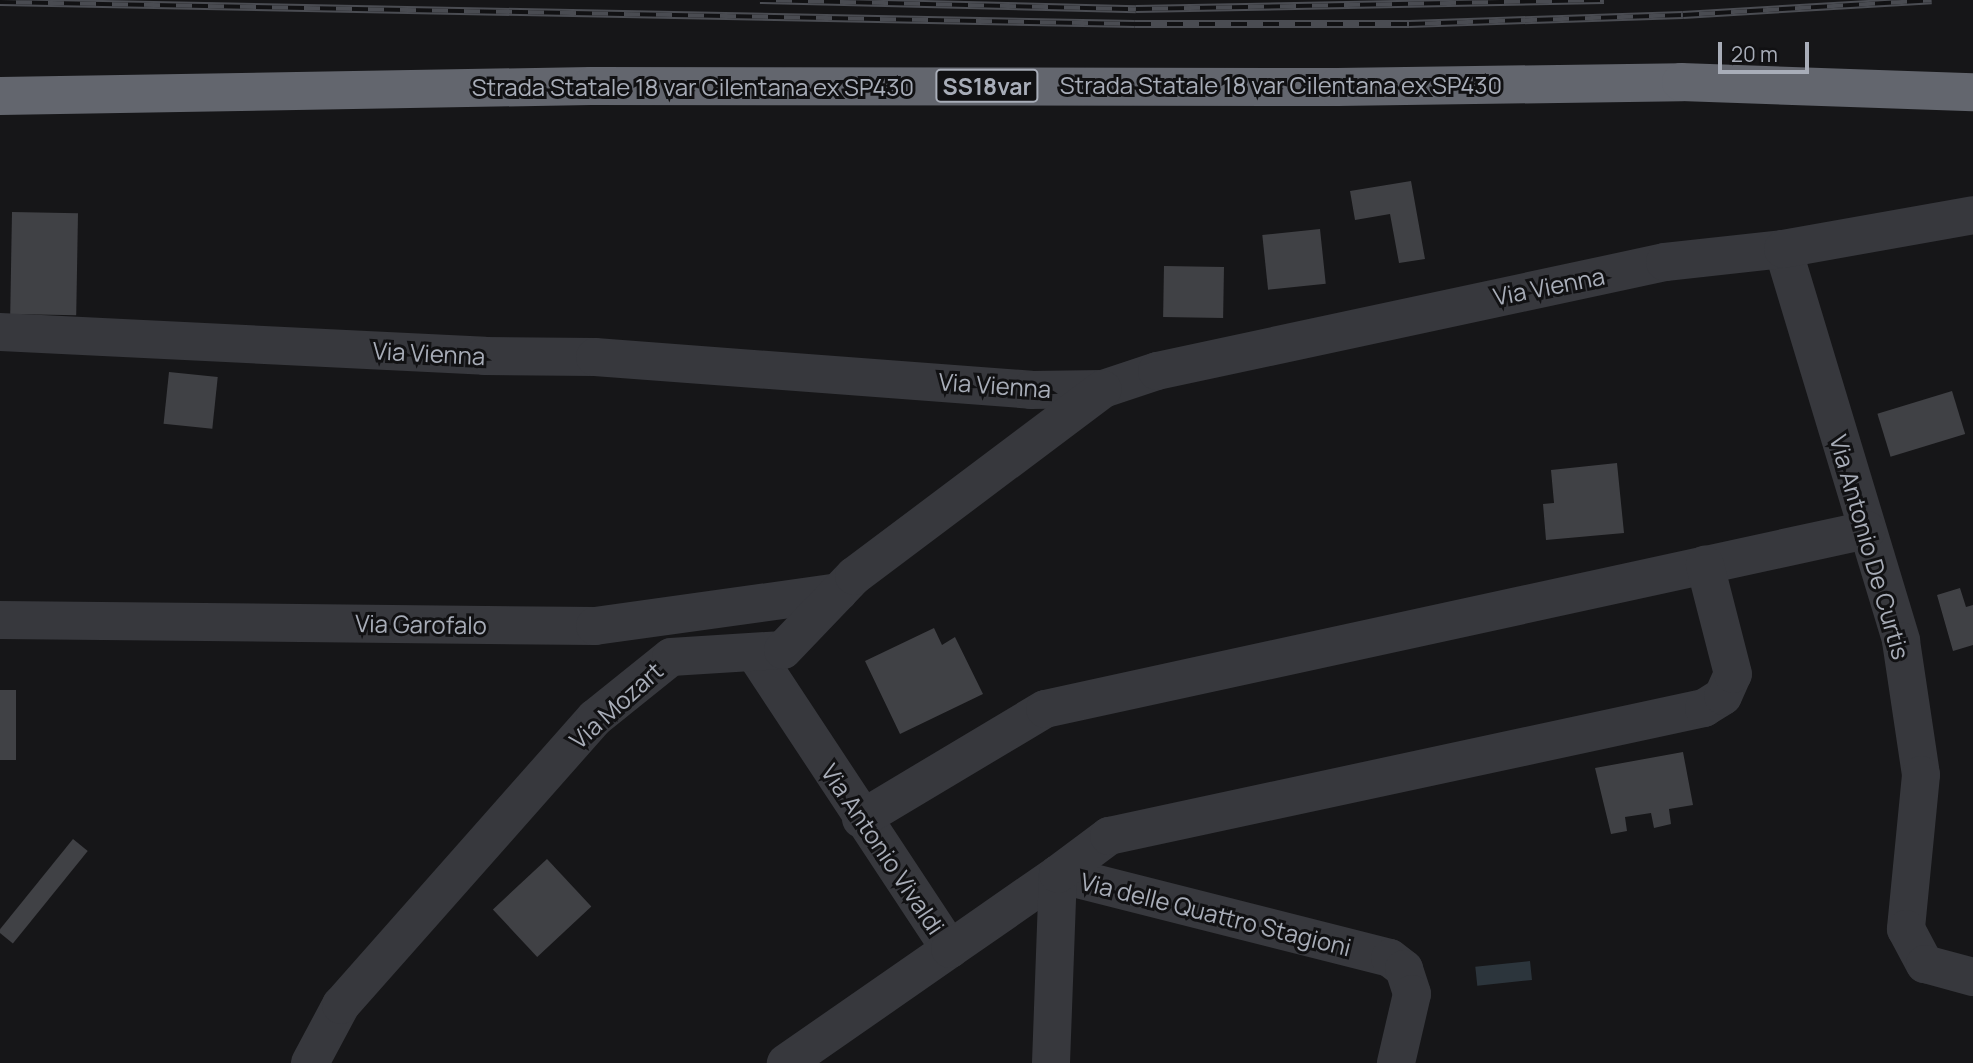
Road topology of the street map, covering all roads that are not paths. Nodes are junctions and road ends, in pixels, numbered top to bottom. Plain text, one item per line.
1 (1973, 92) edge
2 (0, 96) edge
3 (1973, 215) edge
4 (1783, 249) junction
5 (0, 332) edge
6 (1103, 389) junction
7 (1867, 530) junction
8 (1705, 565) junction
9 (839, 592) junction
10 (0, 620) edge
11 (754, 652) junction
12 (861, 819) junction
13 (1058, 874) junction
14 (950, 949) junction
15 (1973, 977) edge
16 (310, 1063) edge
17 (786, 1063) edge
18 (1051, 1063) edge
19 (1396, 1063) edge

1 - 2 highway, Strada Statale 18 var Cilentana ex SP430 / SS18var
3 - 4 street, Via Vienna
4 - 6 street, Via Vienna
4 - 7 street, Via Antonio De Curtis
5 - 6 street, Via Vienna
6 - 9 street, Via Mozart
7 - 8 street
7 - 15 street, Via Antonio De Curtis
8 - 12 street
8 - 13 street
9 - 10 street, Via Garofalo
9 - 11 street, Via Mozart
11 - 12 street, Via Antonio Vivaldi
11 - 16 street, Via Mozart
12 - 14 street, Via Antonio Vivaldi
13 - 14 street, Via delle Quattro Stagioni
13 - 18 street
13 - 19 street, Via delle Quattro Stagioni
14 - 17 street, Via Antonio Vivaldi

